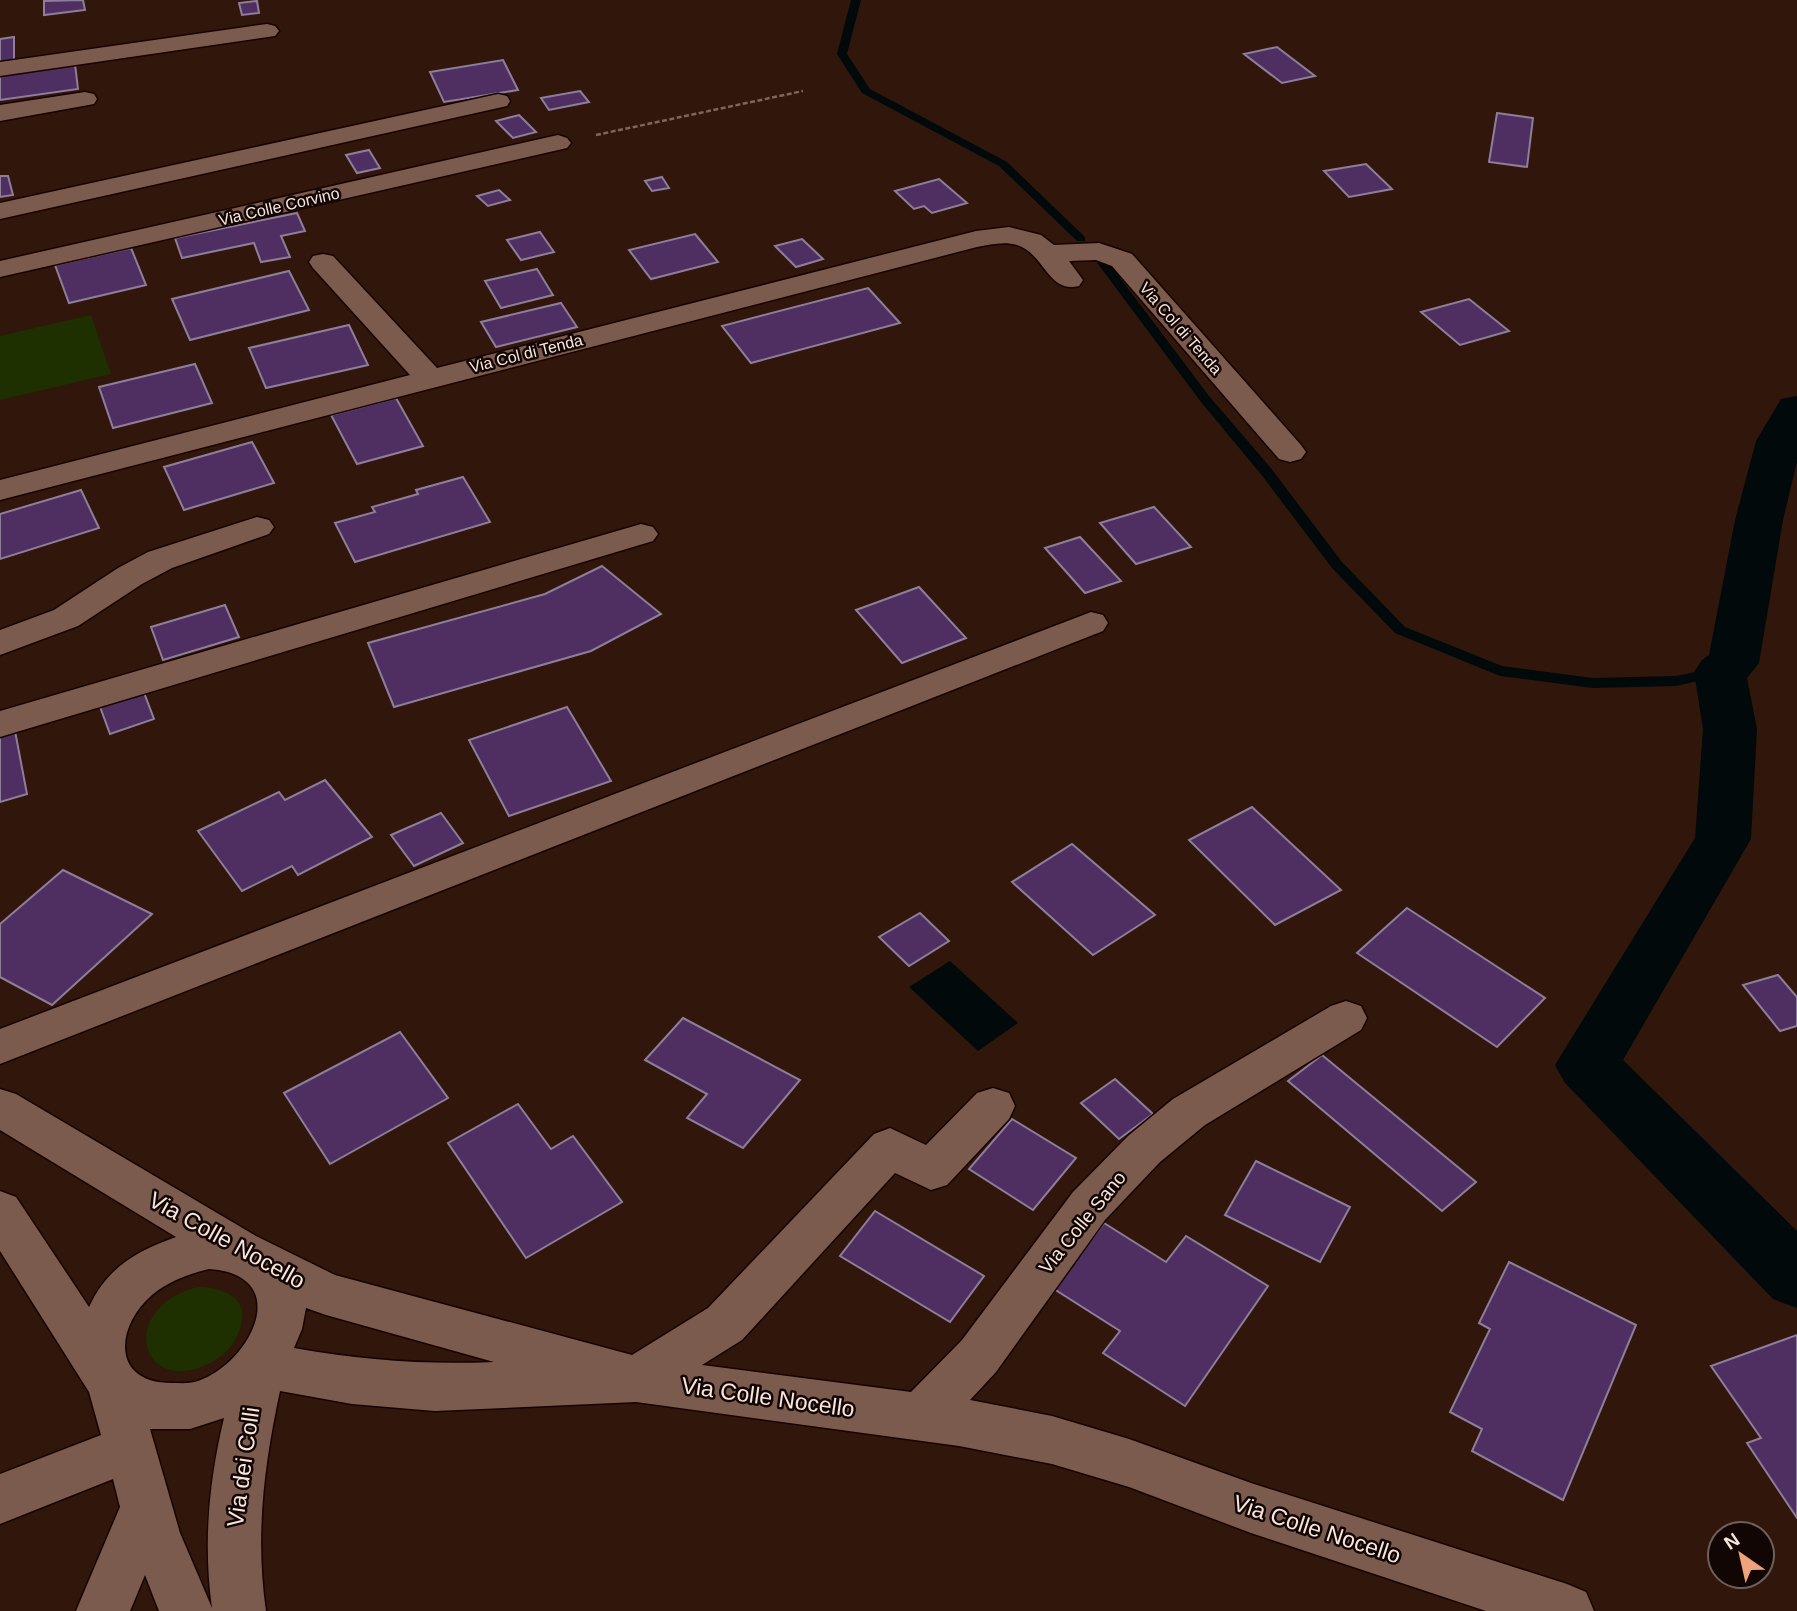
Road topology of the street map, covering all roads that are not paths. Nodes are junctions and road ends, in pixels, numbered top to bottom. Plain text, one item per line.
1 (267, 31) dead end
2 (0, 69) edge
3 (85, 99) dead end
4 (498, 101) dead end
5 (0, 113) edge
6 (558, 143) road end
7 (0, 211) edge
8 (1049, 254) junction
9 (323, 262) dead end
10 (0, 269) edge
11 (1069, 280) dead end
12 (429, 378) junction
13 (1290, 452) dead end
14 (0, 491) edge
15 (257, 527) dead end
16 (640, 534) dead end
17 (1091, 623) dead end
18 (0, 643) edge
19 (0, 724) edge
20 (1346, 1018) dead end
21 (0, 1047) edge
22 (993, 1106) dead end
23 (0, 1107) edge
24 (0, 1211) edge
25 (239, 1251) junction
26 (261, 1365) junction
27 (636, 1379) junction
28 (112, 1384) junction
29 (921, 1417) junction
30 (131, 1448) junction
31 (0, 1499) edge
32 (147, 1506) junction
33 (103, 1611) edge
34 (186, 1611) edge
35 (239, 1611) edge
36 (1567, 1611) edge

1 - 2 street
3 - 5 street
4 - 7 street
6 - 10 street, Via Colle Corvino
8 - 11 street, Via Col di Tenda
8 - 12 street, Via Col di Tenda
8 - 13 street, Via Col di Tenda
9 - 12 street
12 - 14 street, Via Col di Tenda
15 - 18 street
16 - 19 street
17 - 21 street
20 - 29 street, Via Colle Sano
22 - 27 street
23 - 25 street, Via Colle Nocello
24 - 28 street
25 - 26 street
25 - 27 street, Via Colle Nocello
25 - 28 street
26 - 27 street
26 - 28 street
26 - 35 street, Via dei Colli
27 - 29 street, Via Colle Nocello
28 - 30 street
29 - 36 street, Via Colle Nocello
30 - 31 street
30 - 32 street
32 - 33 street
32 - 34 street

